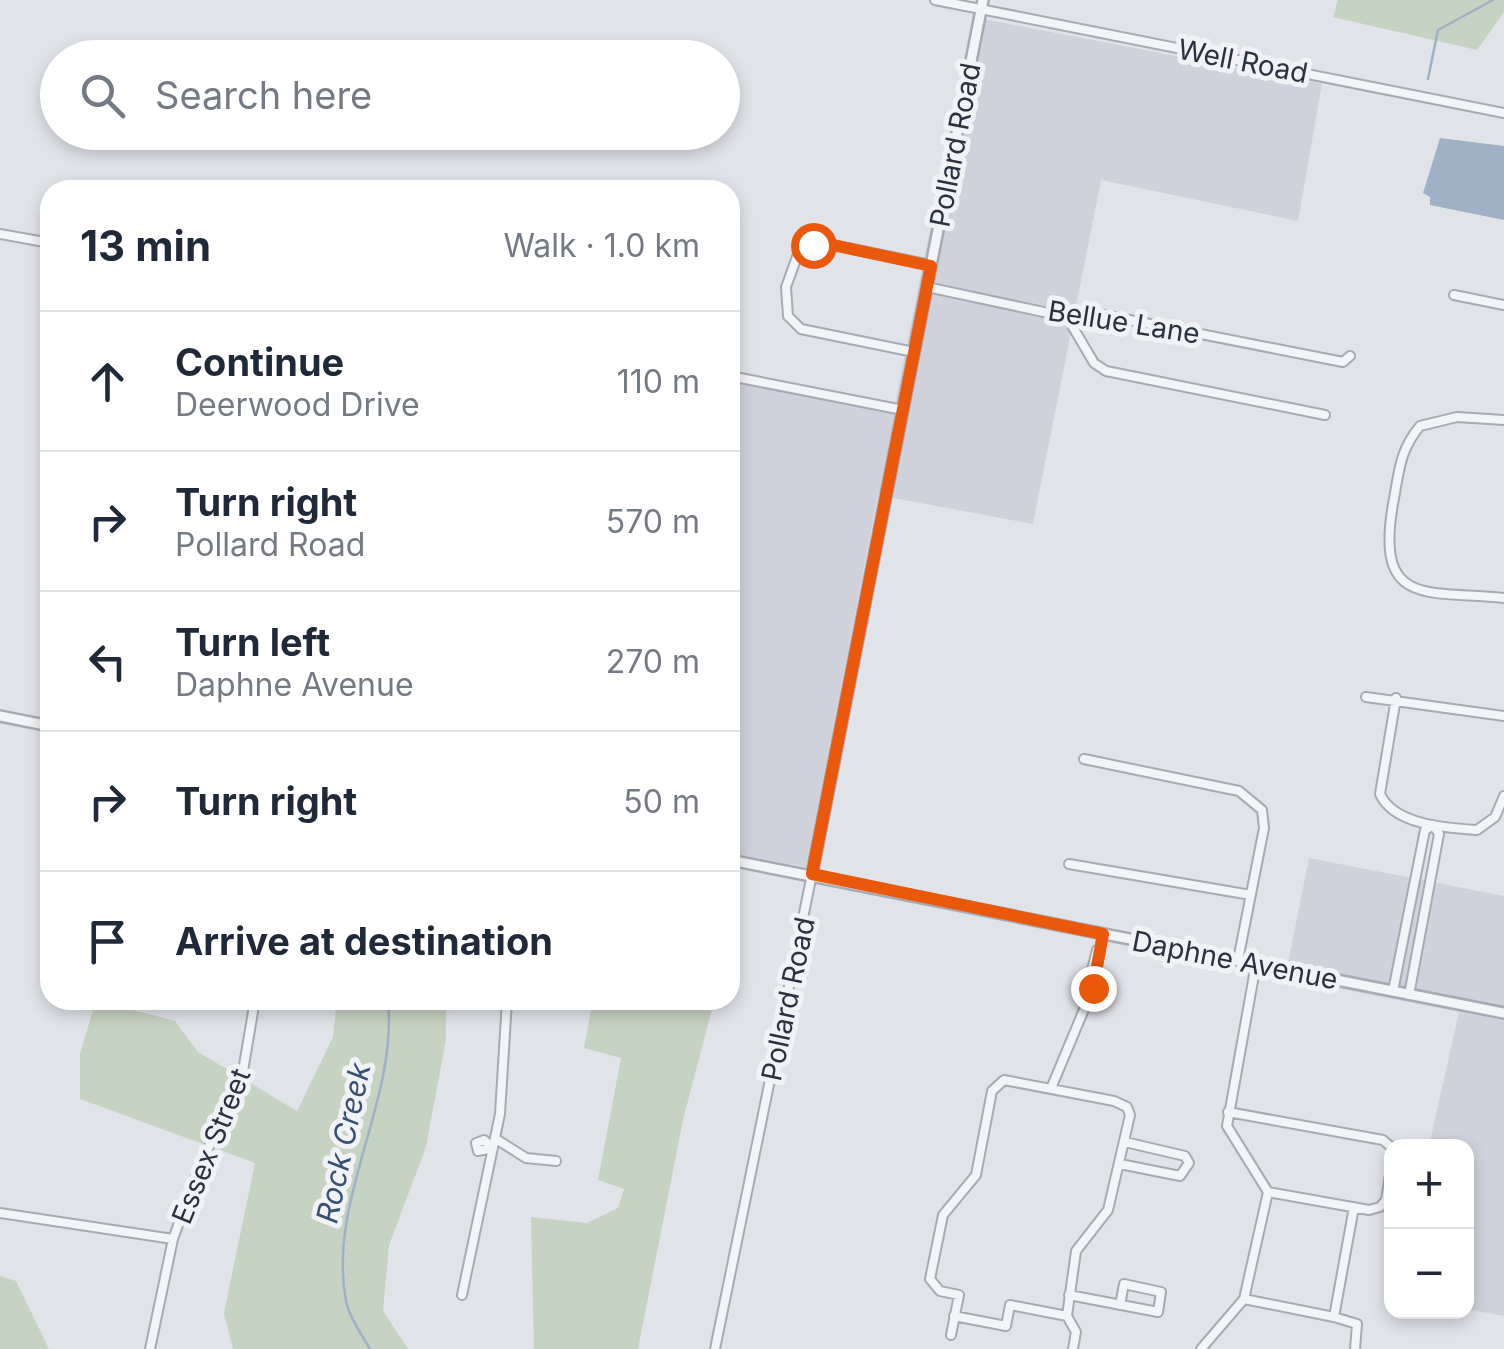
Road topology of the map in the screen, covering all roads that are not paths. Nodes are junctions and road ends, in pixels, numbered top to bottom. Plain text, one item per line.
1 (935, 0) edge
2 (982, 5) edge
3 (1504, 113) edge
4 (0, 234) edge
5 (40, 242) edge
6 (931, 266) junction
7 (927, 288) junction
8 (1454, 296) dead end
9 (1504, 305) edge
10 (1067, 318) junction
11 (914, 352) junction
12 (1350, 356) dead end
13 (740, 378) edge
14 (903, 410) junction
15 (1324, 415) dead end
16 (1504, 420) edge
17 (1396, 574) junction
18 (1385, 580) dead end
19 (1504, 598) edge
20 (1366, 697) dead end
21 (1396, 698) junction
22 (0, 716) edge
23 (1504, 716) edge
24 (40, 724) edge
25 (1084, 759) dead end
26 (1504, 796) edge
27 (1433, 824) junction
28 (740, 862) edge
29 (1069, 864) dead end
30 (812, 874) junction
31 (1251, 895) junction
32 (1406, 921) junction
33 (1421, 924) junction
34 (1103, 934) junction
35 (1238, 960) junction
36 (1256, 964) junction
37 (1393, 991) junction
38 (1408, 995) junction
39 (253, 1010) edge
40 (506, 1010) edge
41 (1504, 1013) edge
42 (1052, 1086) junction
43 (1228, 1112) junction
44 (1384, 1141) edge
45 (1124, 1142) junction
46 (494, 1144) junction
47 (556, 1161) dead end
48 (1120, 1164) junction
49 (1268, 1192) junction
50 (1384, 1202) edge
51 (1354, 1208) junction
52 (0, 1212) edge
53 (173, 1239) junction
54 (462, 1295) dead end
55 (1069, 1296) junction
56 (1244, 1298) junction
57 (1120, 1305) junction
58 (954, 1316) junction
59 (1067, 1316) junction
60 (1334, 1317) junction
61 (951, 1335) dead end
62 (150, 1349) edge
63 (715, 1349) edge
64 (1073, 1349) edge
65 (1201, 1349) edge
66 (1356, 1349) edge

1 - 2 street, Well Road
2 - 3 street, Well Road
2 - 6 street, Pollard Road
4 - 5 street
6 - 7 street, Pollard Road
6 - 11 street
7 - 10 street, Bellue Lane
7 - 11 street, Pollard Road
8 - 9 street
10 - 12 street, Bellue Lane
10 - 15 street
11 - 14 street, Pollard Road
13 - 14 street
14 - 30 street, Pollard Road
16 - 17 street
17 - 18 street
17 - 19 street
20 - 21 street
21 - 23 street
21 - 27 street
22 - 24 street
25 - 31 street
26 - 27 street
27 - 32 street
27 - 33 street
28 - 30 street, Daphne Avenue
29 - 31 street
30 - 34 street, Daphne Avenue
30 - 63 street, Pollard Road
31 - 35 street
32 - 33 street
32 - 37 street
33 - 38 street
34 - 35 street, Daphne Avenue
34 - 42 street
35 - 36 street, Daphne Avenue
36 - 37 street, Daphne Avenue
36 - 43 street
37 - 38 street, Daphne Avenue
38 - 41 street, Daphne Avenue
39 - 53 street, Essex Street
40 - 46 street
42 - 45 street
42 - 58 street
43 - 44 street
43 - 49 street
45 - 48 street
45 - 48 street
46 - 47 street
46 - 54 street
48 - 55 street
49 - 51 street
49 - 56 street
50 - 51 street
51 - 60 street
52 - 53 street
53 - 62 street, Essex Street
55 - 57 street
55 - 59 street
56 - 60 street
56 - 65 street
57 - 57 street
58 - 59 street
58 - 61 street
59 - 64 street
60 - 66 street

